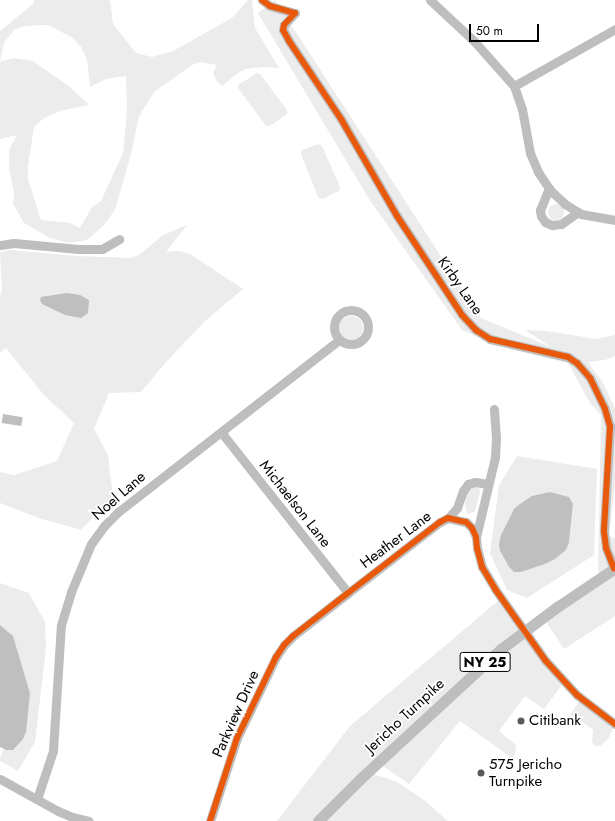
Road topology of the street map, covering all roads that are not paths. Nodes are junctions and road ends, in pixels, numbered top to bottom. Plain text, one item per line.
1 (262, 0) edge
2 (430, 0) edge
3 (615, 29) edge
4 (514, 86) junction
5 (549, 188) junction
6 (578, 212) junction
7 (615, 220) edge
8 (119, 239) dead end
9 (0, 245) edge
10 (339, 340) dead end
11 (494, 409) dead end
12 (221, 432) junction
13 (612, 450) edge
14 (488, 484) junction
15 (448, 518) junction
16 (476, 536) junction
17 (614, 568) edge
18 (348, 593) junction
19 (303, 628) joint
20 (524, 631) junction
21 (613, 721) edge
22 (0, 780) edge
23 (37, 799) junction
24 (89, 821) edge
25 (210, 821) edge
26 (318, 821) edge

1 - 13 street, Kirby Lane
2 - 4 street
3 - 4 street
4 - 5 street
5 - 6 street
5 - 6 street
6 - 7 street
8 - 9 street
10 - 12 street, Noel Lane
11 - 14 street
12 - 18 street, Michaelson Lane
12 - 23 street, Noel Lane
13 - 17 street, Kirby Lane
14 - 15 street, Heather Lane
14 - 16 street
15 - 16 street, Heather Lane
15 - 18 street, Heather Lane
16 - 20 street
17 - 20 main road, Jericho Turnpike / NY 25
18 - 19 street, Heather Lane
19 - 25 street, Parkview Drive
20 - 21 street
20 - 26 main road, Jericho Turnpike / NY 25
22 - 23 street
23 - 24 street

